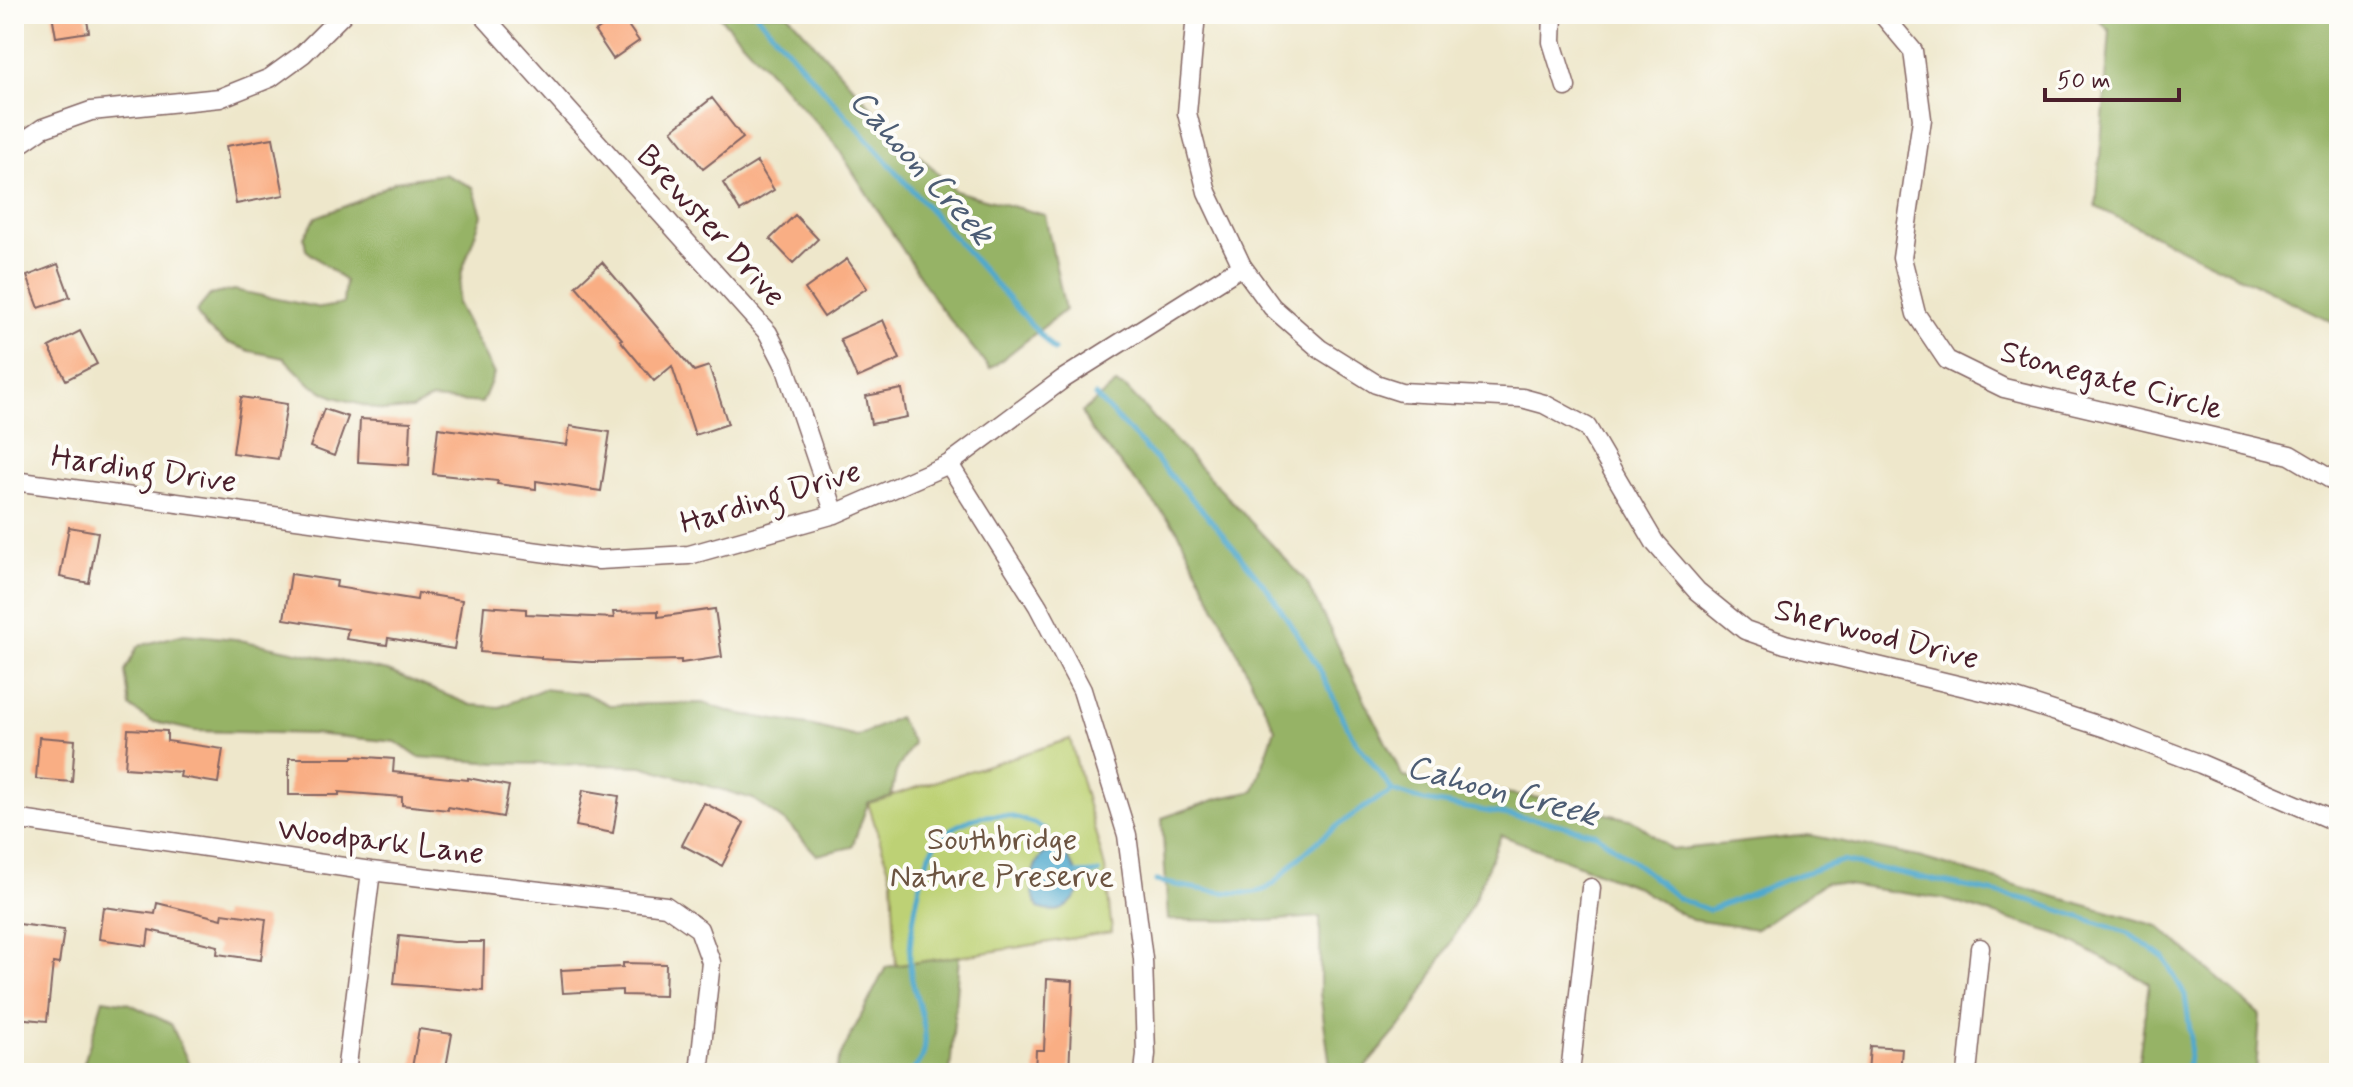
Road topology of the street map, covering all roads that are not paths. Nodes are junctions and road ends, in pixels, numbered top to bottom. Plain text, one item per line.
1 (343, 14) edge
2 (482, 14) edge
3 (1196, 14) edge
4 (1553, 14) edge
5 (1882, 14) edge
6 (1566, 87) dead end
7 (14, 148) edge
8 (1242, 266) junction
9 (949, 464) junction
10 (14, 481) edge
11 (2339, 484) edge
12 (835, 514) junction
13 (14, 819) edge
14 (2339, 823) edge
15 (371, 871) junction
16 (1591, 888) dead end
17 (1980, 948) dead end
18 (346, 1073) edge
19 (699, 1073) edge
20 (1144, 1073) edge
21 (1570, 1073) edge
22 (1967, 1073) edge

1 - 7 street
2 - 12 street, Brewster Drive
3 - 8 street, Sherwood Drive
4 - 6 street
5 - 11 street, Stonegate Circle
8 - 9 street, Harding Drive
8 - 14 street, Sherwood Drive
9 - 12 street, Harding Drive
9 - 20 street
10 - 12 street, Harding Drive
13 - 15 street, Woodpark Lane
15 - 18 street
15 - 19 street, Woodpark Lane
16 - 21 street
17 - 22 street

